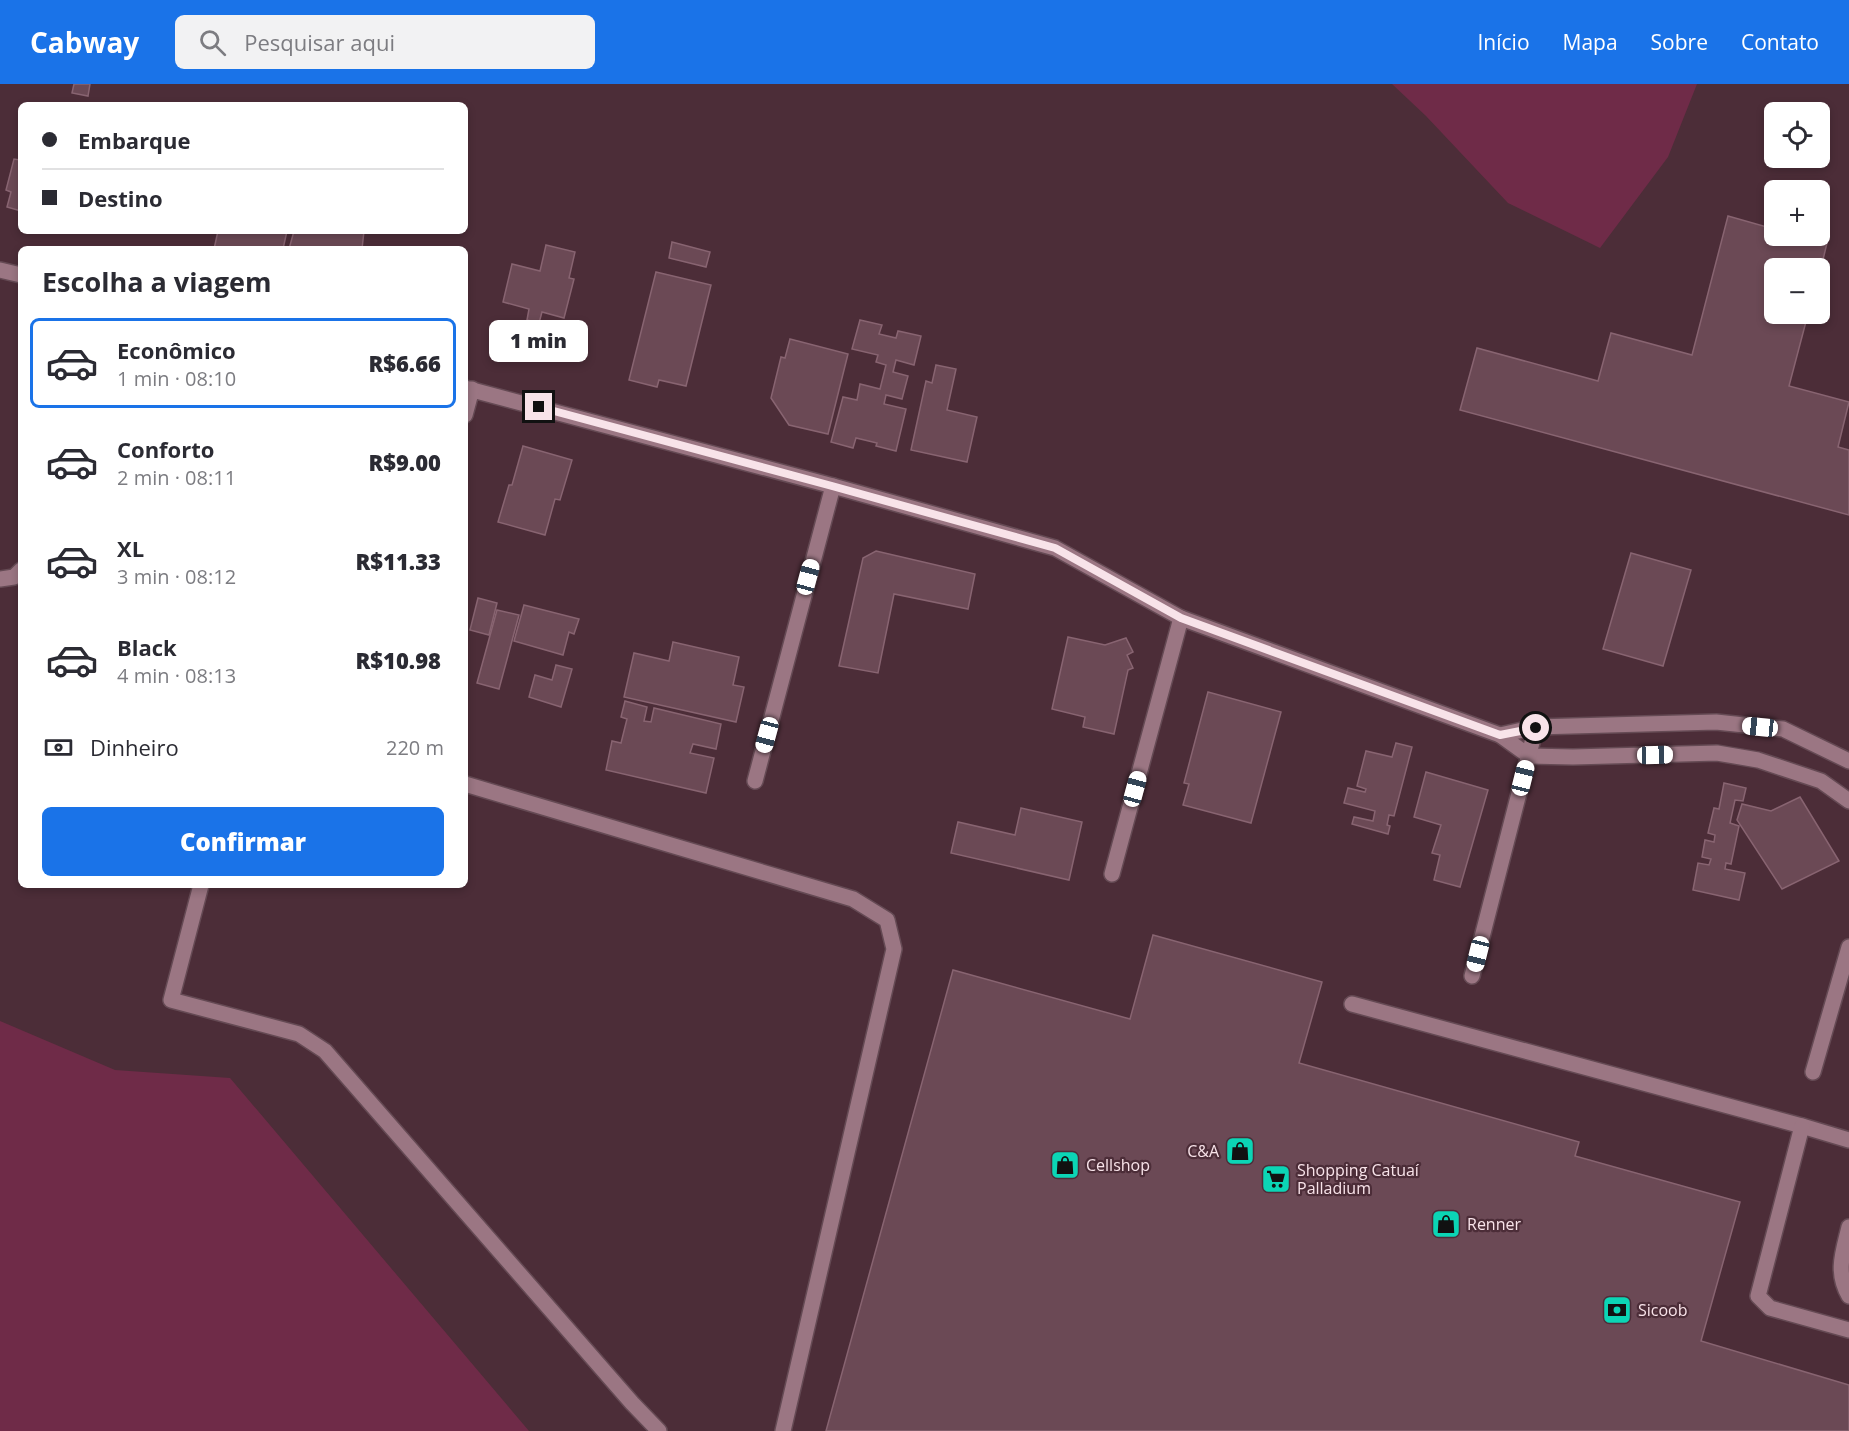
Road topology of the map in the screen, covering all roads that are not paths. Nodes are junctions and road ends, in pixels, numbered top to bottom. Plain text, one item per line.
1 (0, 270) edge
2 (18, 274) edge
3 (468, 388) edge
4 (832, 486) junction
5 (18, 573) edge
6 (0, 579) edge
7 (1181, 618) junction
8 (1536, 728) junction
9 (1500, 735) junction
10 (1529, 756) junction
11 (1849, 761) edge
12 (755, 781) dead end
13 (468, 785) edge
14 (1849, 801) edge
15 (1112, 874) dead end
16 (200, 888) edge
17 (1849, 946) edge
18 (1472, 976) dead end
19 (1352, 1004) dead end
20 (1813, 1072) dead end
21 (1802, 1126) junction
22 (1849, 1140) edge
23 (1849, 1227) edge
24 (1849, 1296) edge
25 (1849, 1330) edge
26 (659, 1431) edge
27 (783, 1431) edge

1 - 2 street
3 - 4 street
4 - 7 street
4 - 12 street
5 - 6 street
7 - 9 street
7 - 15 street
8 - 9 street
8 - 10 street
8 - 11 street
9 - 10 street
10 - 14 street
10 - 18 street
13 - 27 street
16 - 26 street
17 - 20 street
19 - 21 street
21 - 22 street
21 - 25 street
23 - 24 street

